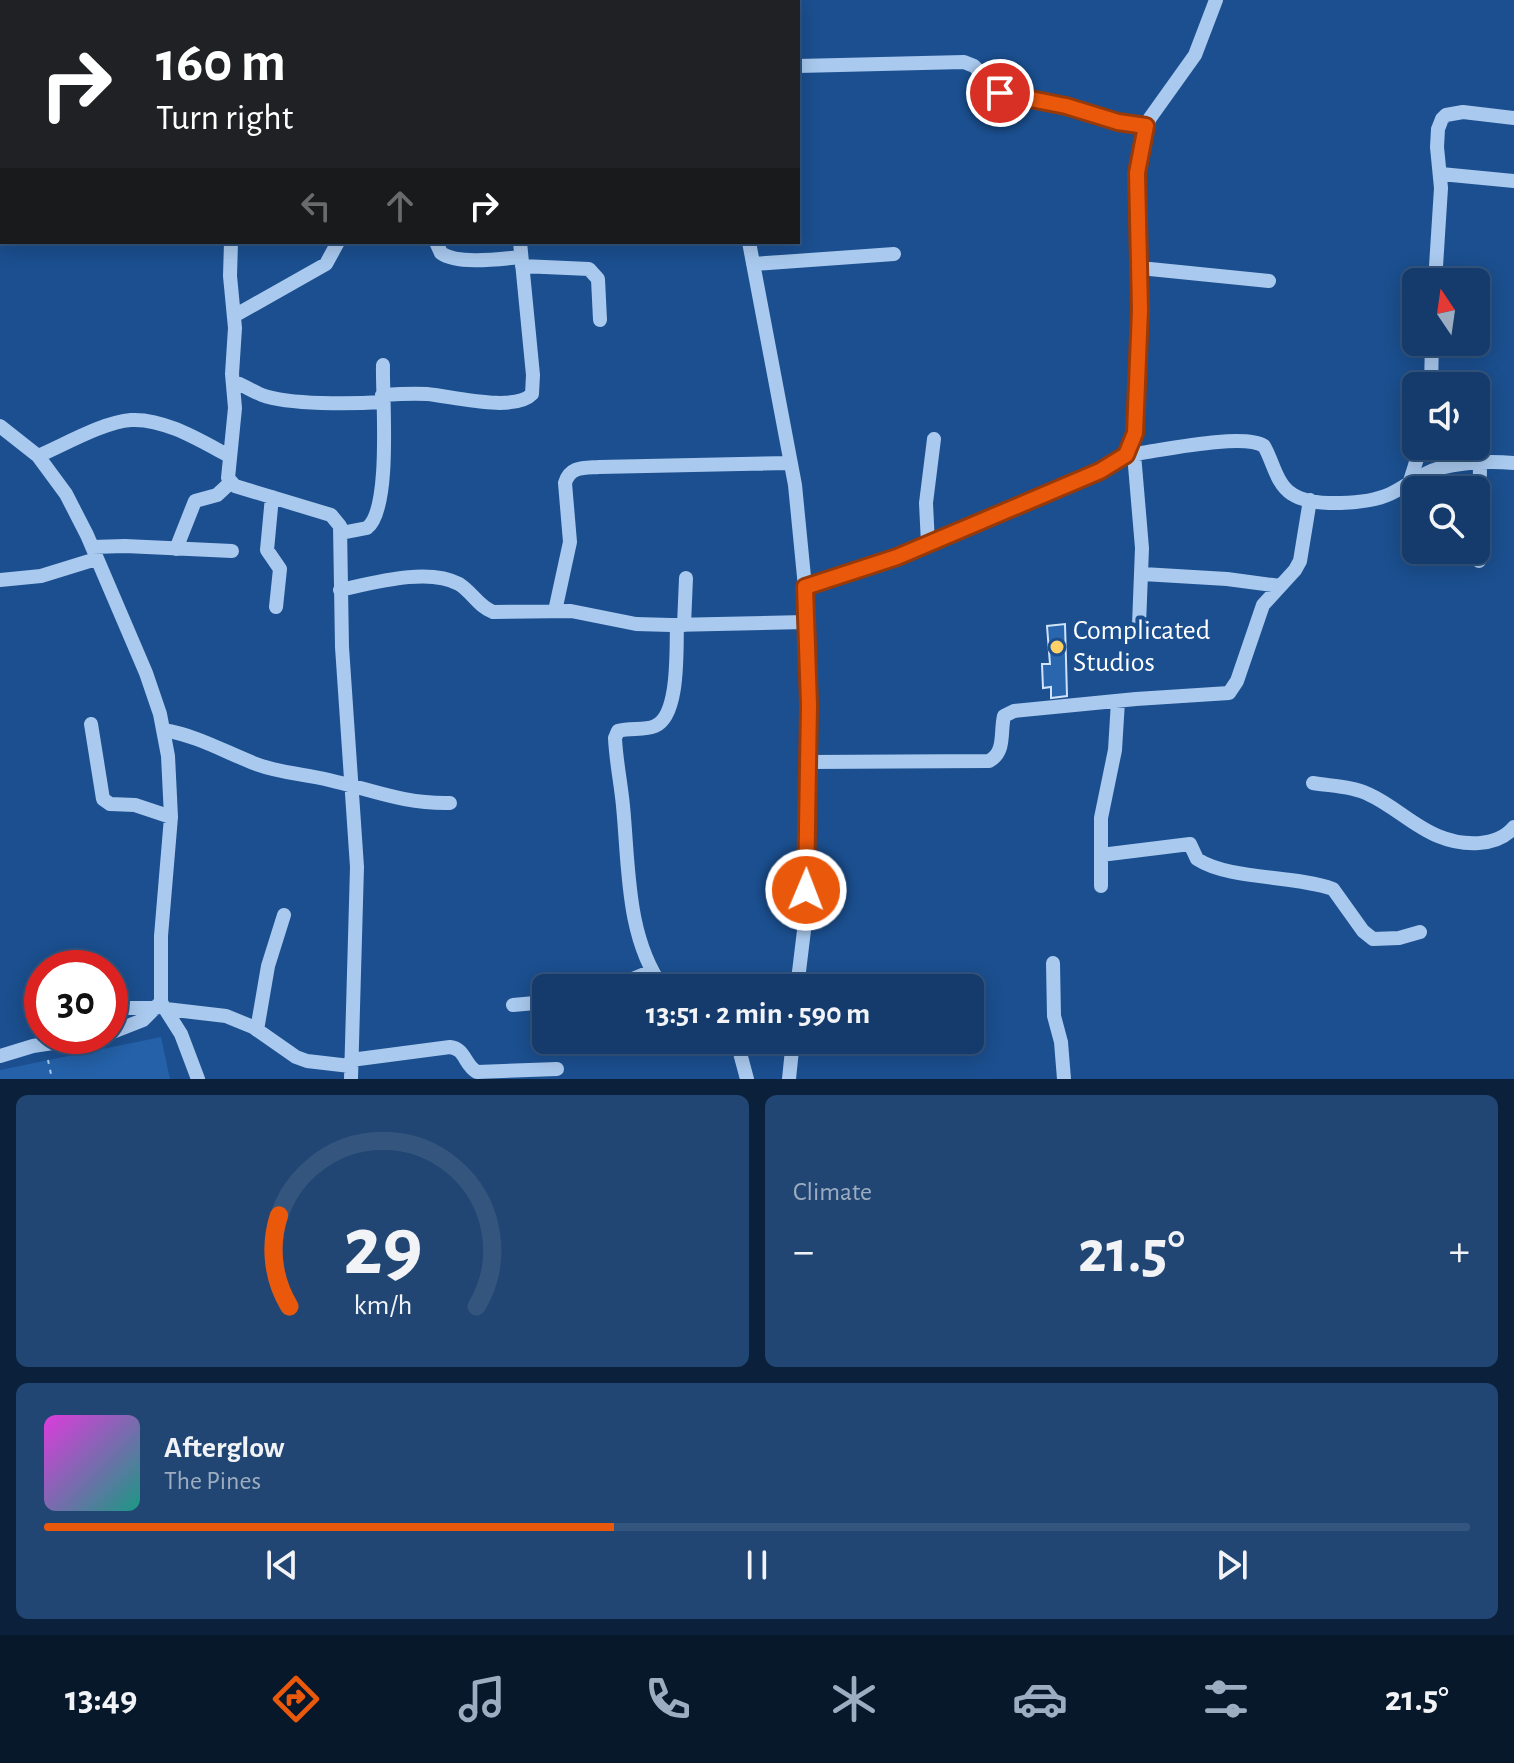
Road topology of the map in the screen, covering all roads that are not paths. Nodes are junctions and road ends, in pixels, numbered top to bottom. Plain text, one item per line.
1 (1216, 0) edge
2 (800, 66) edge
3 (1514, 118) edge
4 (1146, 126) junction
5 (1441, 174) junction
6 (1514, 181) edge
7 (231, 244) edge
8 (337, 244) edge
9 (437, 244) edge
10 (749, 244) edge
11 (894, 254) dead end
12 (521, 255) edge
13 (753, 264) junction
14 (1140, 268) junction
15 (1436, 268) edge
16 (1269, 281) dead end
17 (234, 316) junction
18 (600, 320) dead end
19 (383, 365) dead end
20 (233, 381) junction
21 (382, 398) junction
22 (0, 426) edge
23 (934, 439) dead end
24 (1130, 454) junction
25 (38, 456) junction
26 (229, 456) junction
27 (1480, 462) junction
28 (791, 463) junction
29 (1514, 463) edge
30 (1420, 476) edge
31 (1480, 476) edge
32 (231, 482) junction
33 (1402, 485) edge
34 (272, 497) junction
35 (1310, 500) junction
36 (341, 533) junction
37 (928, 544) junction
38 (176, 549) junction
39 (232, 551) dead end
40 (94, 553) junction
41 (1143, 574) junction
42 (686, 578) dead end
43 (0, 580) edge
44 (1280, 586) junction
45 (805, 587) junction
46 (340, 590) junction
47 (276, 607) dead end
48 (555, 611) junction
49 (805, 622) junction
50 (680, 625) junction
51 (1139, 625) dead end
52 (1118, 701) junction
53 (91, 724) dead end
54 (164, 730) junction
55 (808, 762) junction
56 (1313, 783) dead end
57 (353, 787) junction
58 (450, 803) dead end
59 (171, 817) junction
60 (1514, 827) edge
61 (1101, 855) junction
62 (1101, 886) dead end
63 (284, 915) dead end
64 (1420, 932) dead end
65 (1053, 963) dead end
66 (652, 971) junction
67 (645, 974) edge
68 (654, 974) edge
69 (799, 974) edge
70 (532, 1003) edge
71 (513, 1005) dead end
72 (161, 1006) junction
73 (128, 1007) edge
74 (128, 1026) edge
75 (257, 1030) junction
76 (24, 1049) edge
77 (740, 1054) edge
78 (792, 1054) edge
79 (0, 1056) edge
80 (351, 1068) edge
81 (557, 1069) dead end
82 (198, 1079) edge
83 (747, 1079) edge
84 (789, 1079) edge
85 (1064, 1079) edge

1 - 4 street
2 - 4 street
3 - 5 street
4 - 14 street
5 - 6 street
5 - 15 street
7 - 17 street
8 - 17 street
9 - 12 street
10 - 13 street
11 - 13 street
12 - 18 street
12 - 21 street
13 - 28 street
14 - 16 street
14 - 24 street
17 - 20 street
19 - 21 street
20 - 21 street
20 - 26 street
21 - 36 street
22 - 25 street
23 - 37 street
24 - 35 street
24 - 37 street
24 - 41 street
25 - 26 street
25 - 40 street
26 - 32 street
27 - 29 street
27 - 30 street
27 - 31 street
28 - 45 street
28 - 48 street
32 - 34 street
32 - 38 street
33 - 35 street
34 - 36 street
34 - 47 street
35 - 44 street
36 - 46 street
37 - 45 street
38 - 39 street
38 - 40 street
40 - 43 street
40 - 54 street
41 - 44 street
41 - 51 street
42 - 50 street
44 - 52 street
45 - 49 street
46 - 48 street
46 - 57 street
48 - 50 street
49 - 50 street
49 - 55 street
50 - 66 street
52 - 55 street
52 - 61 street
53 - 59 street
54 - 57 street
54 - 59 street
55 - 69 street
56 - 60 street
57 - 58 street
57 - 80 street
59 - 72 street
61 - 62 street
61 - 64 street
63 - 75 street
65 - 85 street
66 - 67 street
66 - 68 street
70 - 71 street
72 - 73 street
72 - 74 street
72 - 75 street
72 - 82 street
75 - 80 street
76 - 79 street
77 - 83 street
78 - 84 street
80 - 81 street

